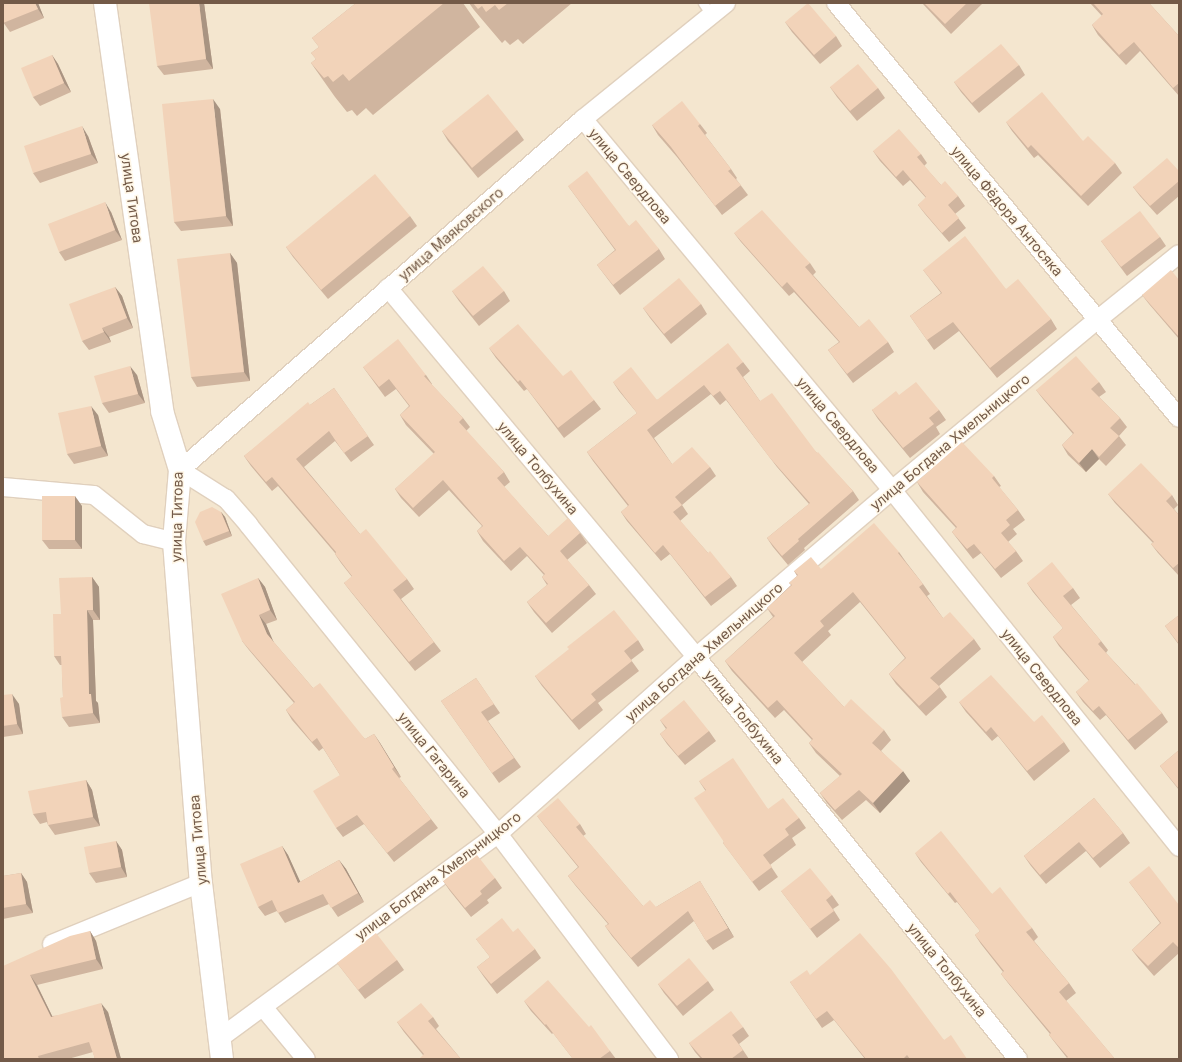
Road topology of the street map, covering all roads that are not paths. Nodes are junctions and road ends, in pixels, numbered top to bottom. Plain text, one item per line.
1 (105, 3) edge
2 (726, 3) edge
3 (836, 3) edge
4 (707, 9) edge
5 (583, 119) junction
6 (1179, 254) edge
7 (388, 288) junction
8 (1097, 320) junction
9 (1179, 418) edge
10 (180, 470) junction
11 (3, 487) edge
12 (892, 490) junction
13 (174, 542) junction
14 (696, 657) junction
15 (498, 834) junction
16 (1179, 847) edge
17 (201, 883) junction
18 (37, 951) edge
19 (263, 1007) junction
20 (220, 1038) junction
21 (222, 1059) edge
22 (306, 1059) edge
23 (669, 1059) edge
24 (1018, 1059) edge

1 - 10 street, улица Титова
2 - 4 street, улица Маяковского
3 - 8 street, улица Фёдора Антосяка
4 - 5 street, улица Маяковского
5 - 7 street, улица Маяковского
5 - 12 street, улица Свердлова
6 - 8 street, улица Богдана Хмельницкого
7 - 10 street, улица Маяковского
7 - 14 street, улица Толбухина
8 - 9 street, улица Фёдора Антосяка
8 - 12 street, улица Богдана Хмельницкого
10 - 13 street, улица Титова
10 - 15 street, улица Гагарина
11 - 13 street
12 - 14 street, улица Богдана Хмельницкого
12 - 16 street, улица Свердлова
13 - 17 street, улица Титова
14 - 15 street, улица Богдана Хмельницкого
14 - 24 street, улица Толбухина
15 - 19 street, улица Богдана Хмельницкого
15 - 23 street, улица Гагарина
17 - 18 street
17 - 20 street, улица Титова
19 - 20 street, улица Богдана Хмельницкого
19 - 22 street
20 - 21 street, улица Титова

